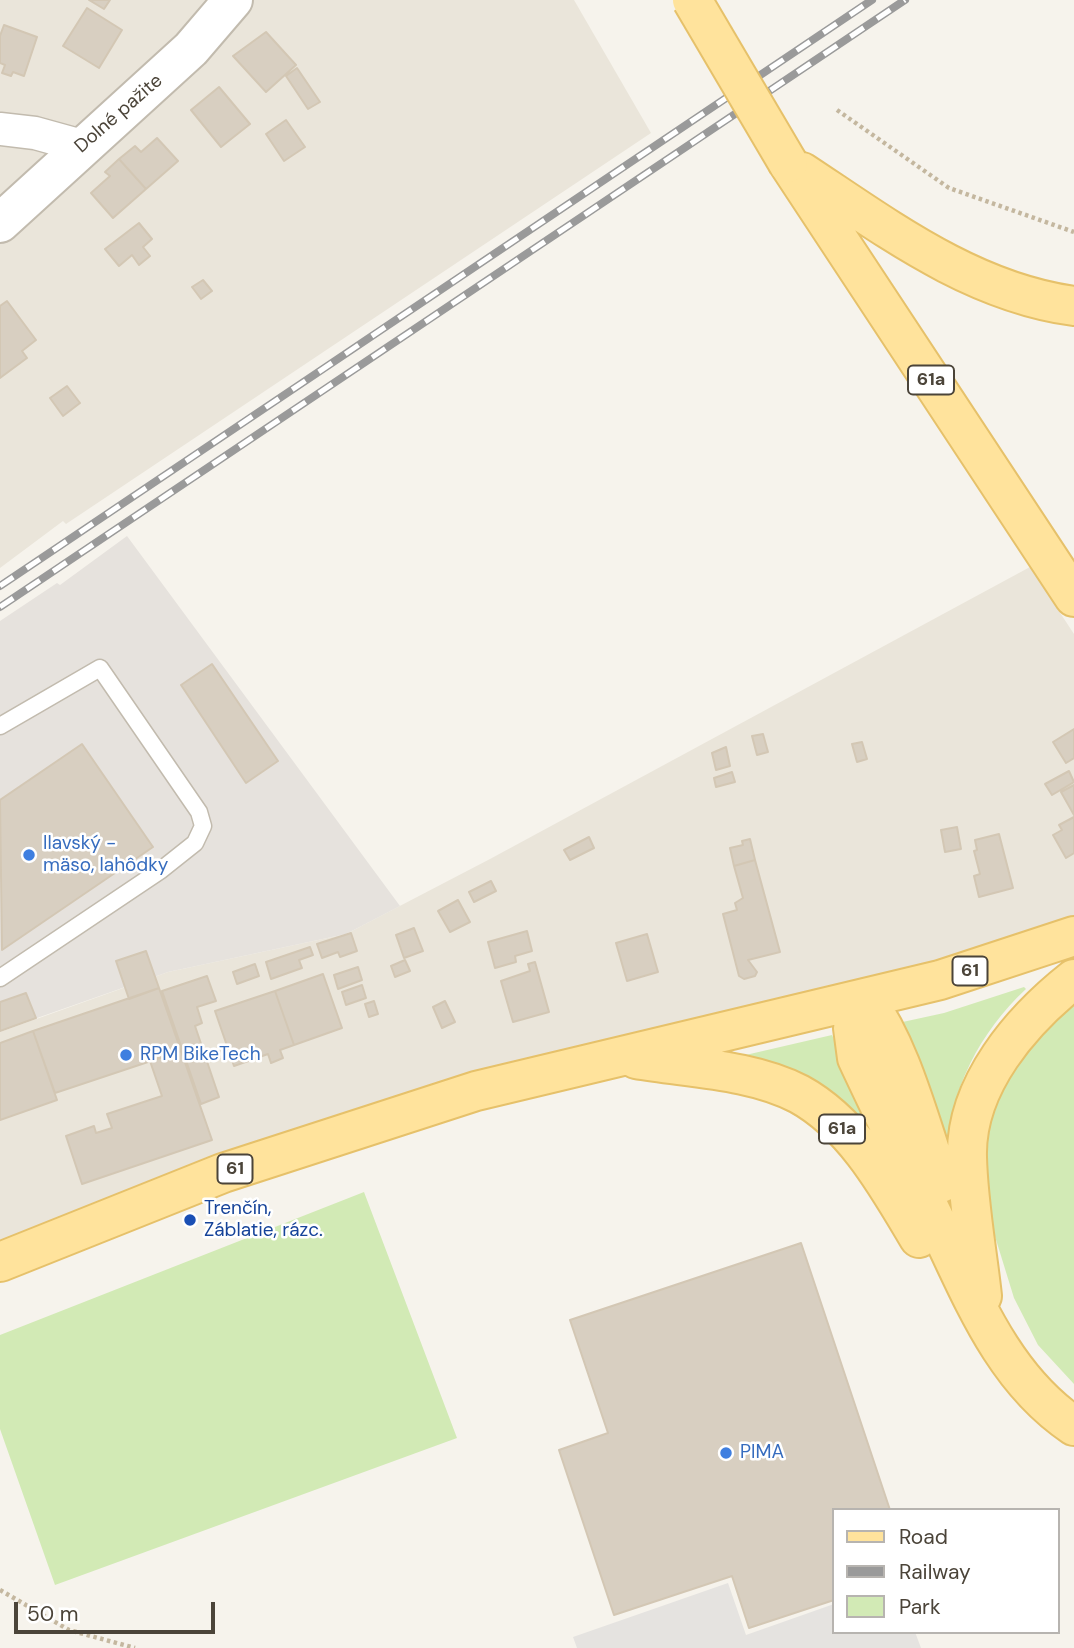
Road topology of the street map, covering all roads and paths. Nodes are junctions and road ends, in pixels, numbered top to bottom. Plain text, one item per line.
1 (233, 0) edge
2 (692, 0) edge
3 (837, 110) dead end
4 (0, 129) edge
5 (82, 146) junction
6 (788, 163) junction
7 (0, 223) edge
8 (1074, 232) edge
9 (1074, 306) edge
10 (1074, 597) edge
11 (0, 726) edge
12 (1074, 936) edge
13 (0, 978) edge
14 (1074, 979) edge
15 (865, 998) junction
16 (618, 1055) junction
17 (0, 1262) edge
18 (984, 1322) junction
19 (1074, 1426) edge
20 (0, 1590) edge
21 (135, 1648) edge

1 - 5 street, Dolné pažite
2 - 6 main road, 61a, bridge
3 - 8 path
4 - 5 street
5 - 7 street, Dolné pažite
6 - 9 main road, 61a
6 - 10 main road, 61a
11 - 13 lane
12 - 15 main road, 61
14 - 18 main road, 61a
15 - 16 main road, 61
15 - 18 main road, 61a
16 - 17 main road, 61
16 - 18 main road, 61a
18 - 19 main road, 61a
20 - 21 path

